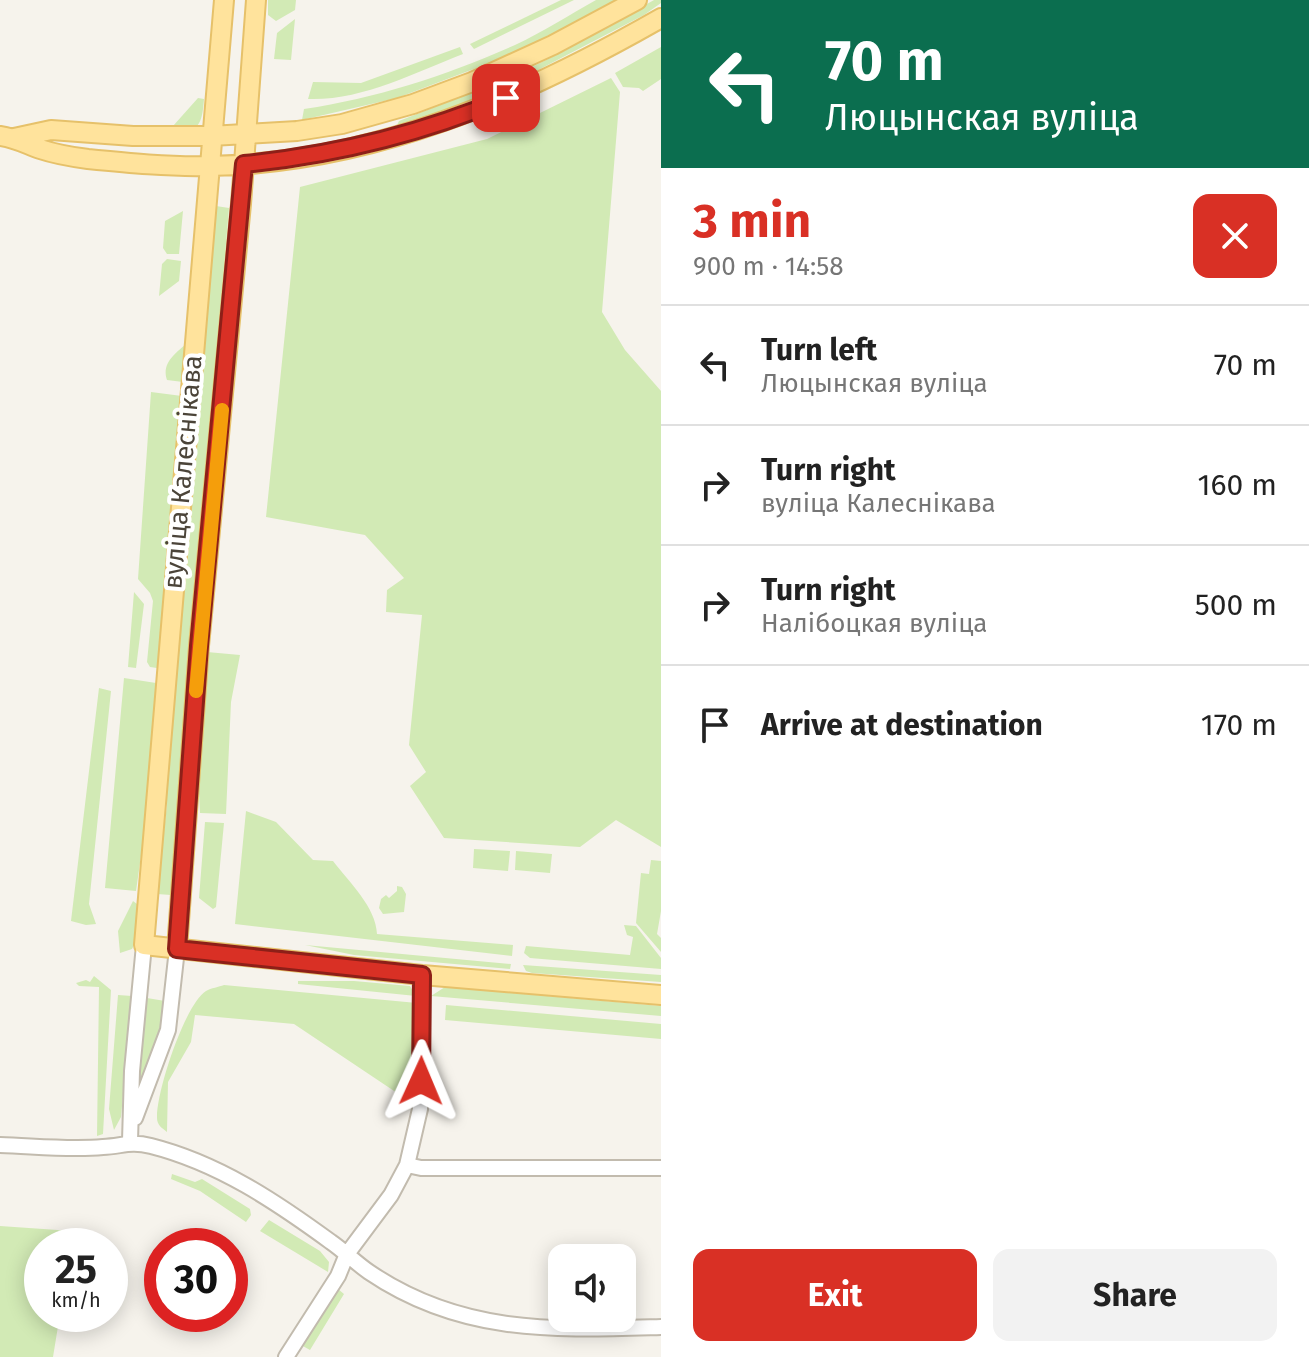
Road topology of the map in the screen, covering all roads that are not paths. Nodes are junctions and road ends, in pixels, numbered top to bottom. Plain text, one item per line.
1 (224, 0) edge
2 (256, 0) edge
3 (637, 0) edge
4 (661, 18) edge
5 (247, 135) junction
6 (211, 136) junction
7 (7, 137) edge
8 (244, 164) junction
9 (209, 166) junction
10 (144, 945) junction
11 (177, 949) junction
12 (422, 975) junction
13 (661, 995) edge
14 (130, 1136) junction
15 (0, 1145) edge
16 (407, 1165) junction
17 (661, 1168) edge
18 (347, 1254) junction
19 (661, 1327) edge
20 (286, 1357) edge

1 - 6 main road, вуліца Калеснікава
2 - 5 main road, вуліца Калеснікава
3 - 5 main road
4 - 8 main road
5 - 6 main road
5 - 8 main road, вуліца Калеснікава
6 - 7 main road
6 - 9 main road, вуліца Калеснікава
7 - 9 main road
8 - 9 main road
8 - 11 main road, вуліца Калеснікава
9 - 10 main road, вуліца Калеснікава
10 - 11 main road
10 - 14 street, вуліца Калеснікава
11 - 12 main road
11 - 14 street, вуліца Калеснікава
12 - 13 main road
12 - 16 street
14 - 15 street
14 - 18 street
16 - 17 street
16 - 18 street
18 - 19 street
18 - 20 street

